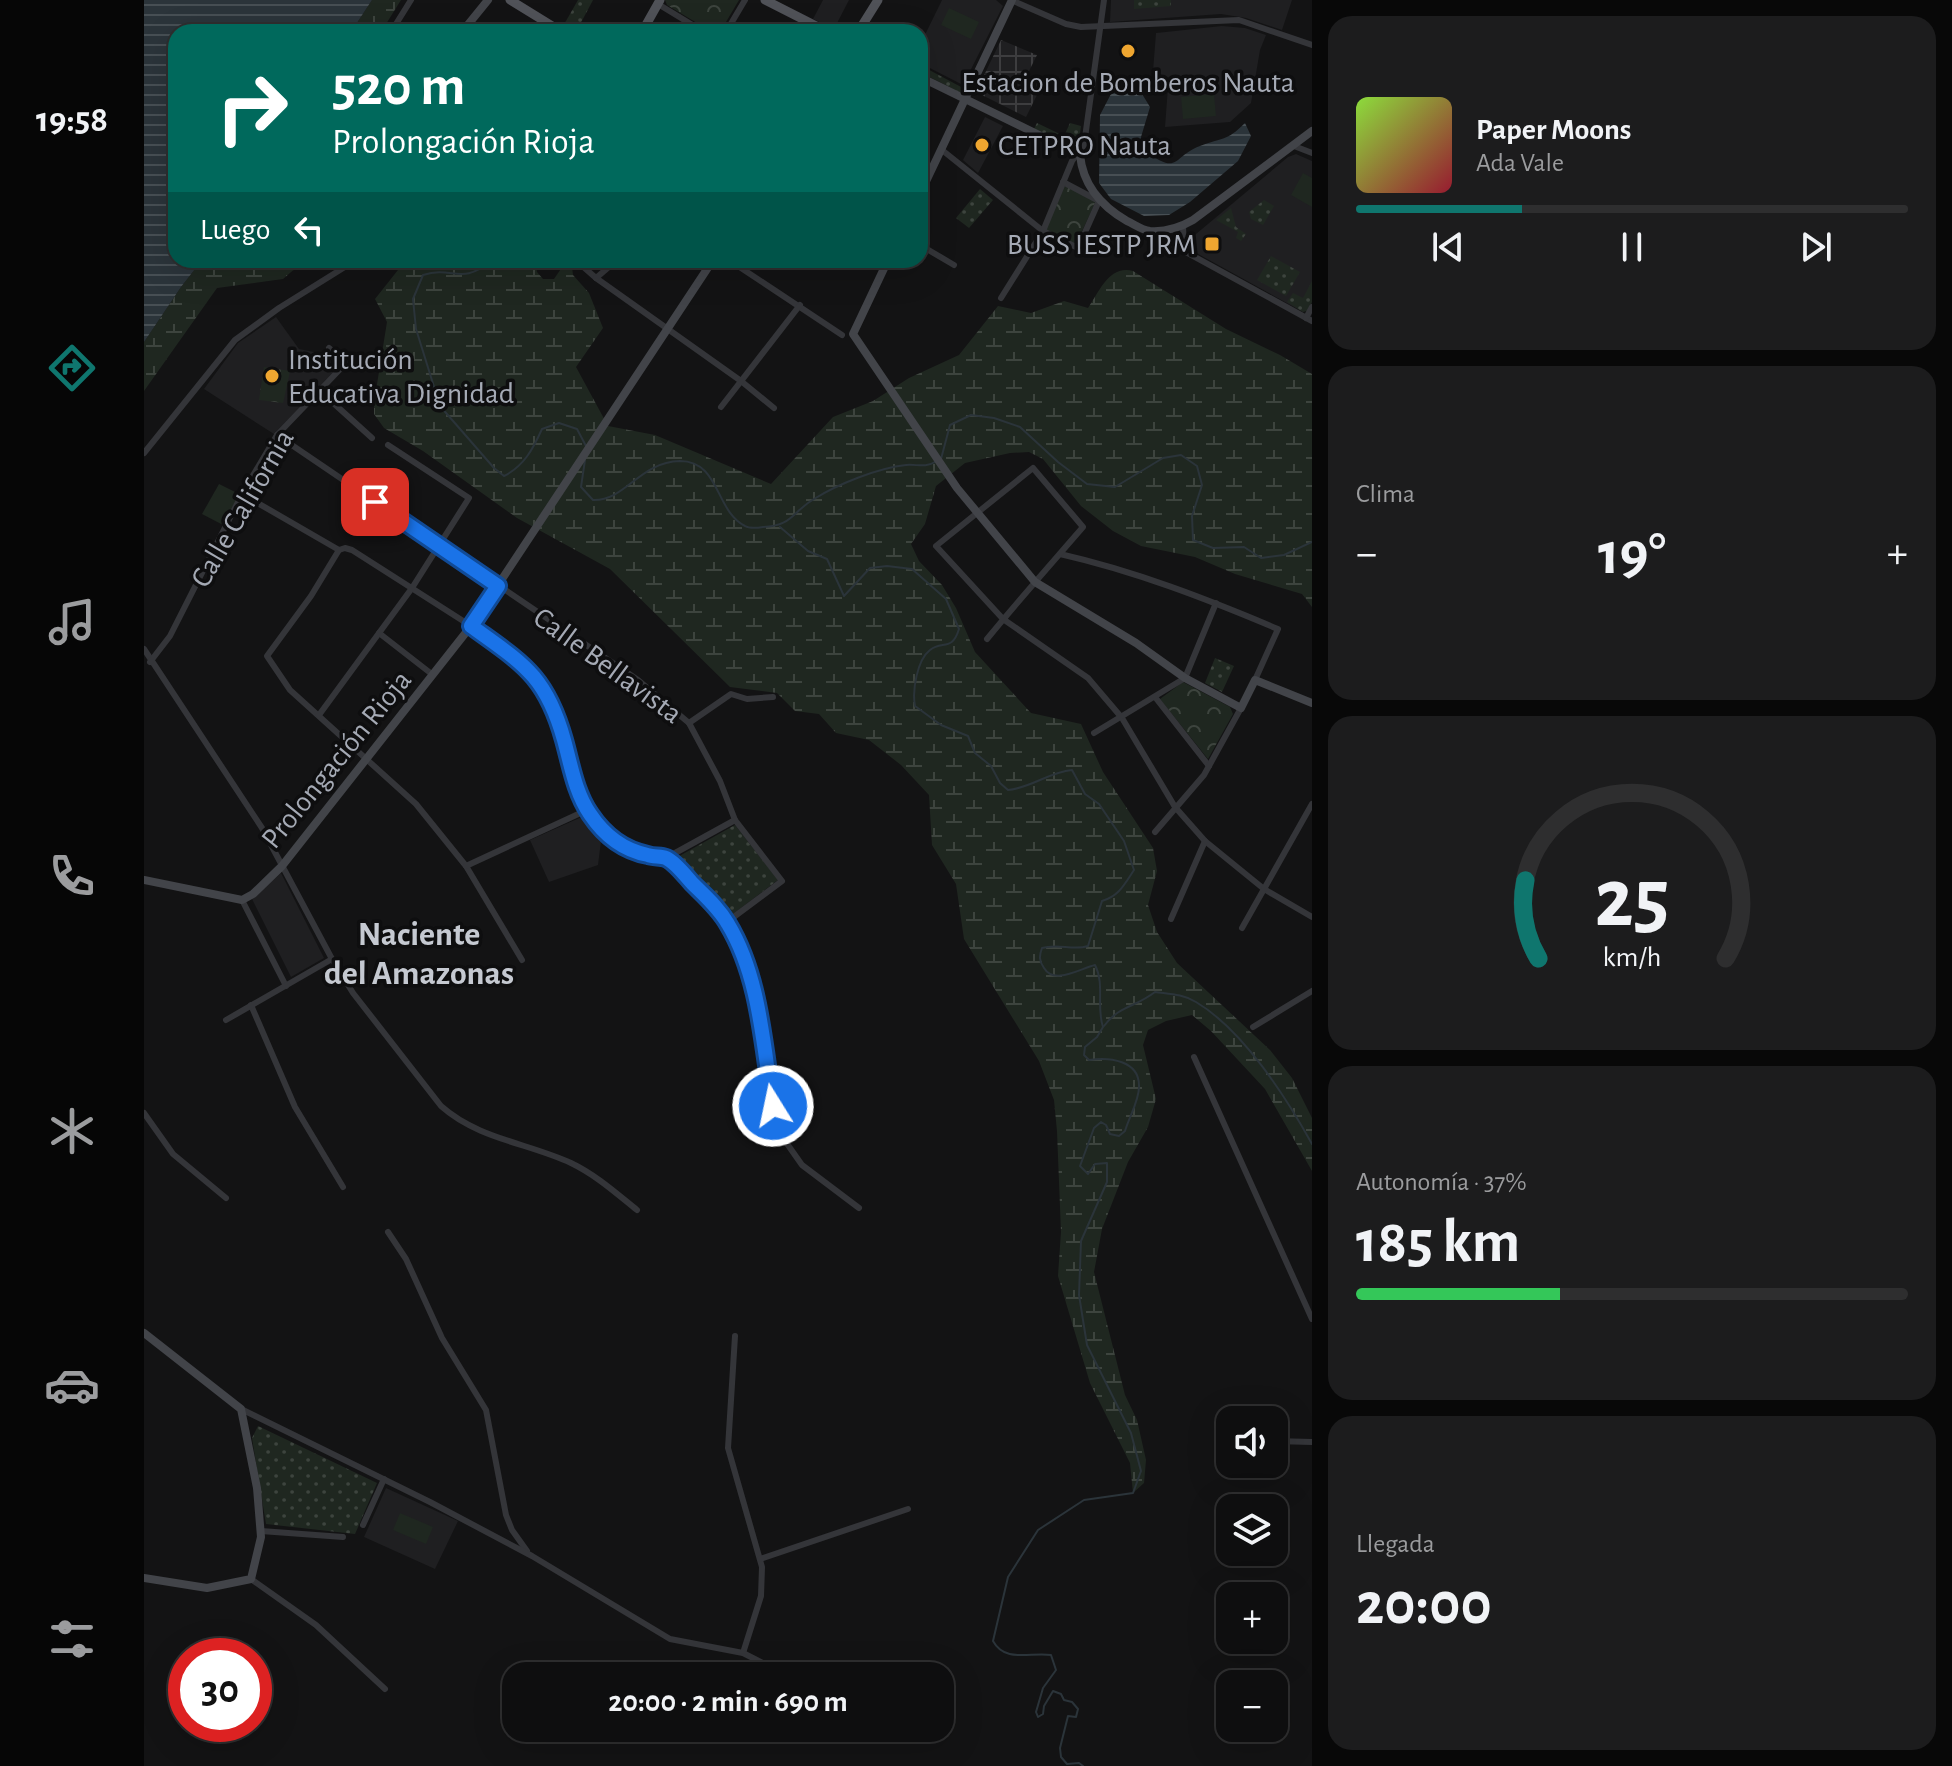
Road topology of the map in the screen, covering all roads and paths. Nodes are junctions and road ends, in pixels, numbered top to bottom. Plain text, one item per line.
1 (411, 0) edge
2 (488, 0) edge
3 (510, 0) edge
4 (745, 0) edge
5 (765, 0) edge
6 (878, 0) edge
7 (1012, 0) edge
8 (1104, 0) edge
9 (659, 2) edge
10 (396, 24) edge
11 (468, 24) edge
12 (549, 24) edge
13 (647, 24) edge
14 (692, 24) edge
15 (731, 24) edge
16 (812, 24) edge
17 (863, 24) edge
18 (1102, 28) junction
19 (1312, 45) edge
20 (928, 81) edge
21 (964, 99) junction
22 (1312, 131) edge
23 (1294, 146) junction
24 (942, 150) junction
25 (1312, 153) edge
26 (1078, 155) junction
27 (928, 178) edge
28 (1063, 182) junction
29 (1099, 201) junction
30 (1183, 226) junction
31 (1043, 231) junction
32 (1148, 231) junction
33 (928, 250) edge
34 (1184, 250) junction
35 (954, 265) dead end
36 (343, 268) edge
37 (587, 268) edge
38 (608, 268) edge
39 (708, 268) edge
40 (742, 268) edge
41 (884, 268) edge
42 (596, 278) junction
43 (1001, 298) dead end
44 (800, 305) junction
45 (1312, 307) edge
46 (1309, 320) edge
47 (668, 327) junction
48 (842, 335) dead end
49 (329, 348) dead end
50 (741, 381) junction
51 (320, 391) junction
52 (721, 407) dead end
53 (774, 408) dead end
54 (277, 435) junction
55 (372, 438) dead end
56 (388, 445) dead end
57 (144, 453) edge
58 (242, 494) junction
59 (977, 512) junction
60 (438, 545) junction
61 (337, 551) junction
62 (1060, 554) junction
63 (1035, 582) junction
64 (498, 586) junction
65 (412, 588) junction
66 (1216, 603) junction
67 (1003, 619) junction
68 (471, 626) junction
69 (379, 633) junction
70 (987, 639) dead end
71 (144, 649) edge
72 (150, 662) junction
73 (433, 675) junction
74 (1185, 678) junction
75 (1255, 680) junction
76 (773, 697) dead end
77 (1155, 697) junction
78 (1312, 703) edge
79 (1241, 708) junction
80 (319, 715) junction
81 (1122, 718) junction
82 (689, 723) junction
83 (1094, 733) dead end
84 (368, 758) junction
85 (1209, 766) junction
86 (1312, 804) edge
87 (1175, 807) junction
88 (587, 810) junction
89 (735, 820) junction
90 (1155, 832) dead end
91 (1205, 841) junction
92 (666, 858) junction
93 (282, 866) junction
94 (466, 866) junction
95 (144, 880) edge
96 (1264, 889) junction
97 (242, 900) junction
98 (1312, 917) edge
99 (1171, 919) dead end
100 (727, 922) junction
101 (1242, 928) dead end
102 (332, 959) junction
103 (522, 960) dead end
104 (286, 986) junction
105 (1312, 991) edge
106 (251, 1005) junction
107 (226, 1020) dead end
108 (1253, 1027) dead end
109 (1194, 1057) dead end
110 (144, 1113) edge
111 (343, 1187) dead end
112 (226, 1198) dead end
113 (859, 1208) dead end
114 (637, 1210) dead end
115 (388, 1232) dead end
116 (1312, 1319) edge
117 (144, 1333) edge
118 (735, 1336) dead end
119 (241, 1409) junction
120 (1288, 1441) edge
121 (1312, 1442) edge
122 (384, 1479) junction
123 (908, 1509) dead end
124 (363, 1525) dead end
125 (261, 1531) junction
126 (343, 1537) dead end
127 (532, 1556) junction
128 (760, 1559) junction
129 (144, 1578) edge
130 (251, 1579) junction
131 (743, 1653) junction
132 (761, 1662) edge
133 (385, 1689) dead end

1 - 10 street
2 - 11 street
3 - 12 main road
4 - 15 street
5 - 16 main road
6 - 17 main road
7 - 18 street
7 - 21 street
8 - 18 street
9 - 13 main road
9 - 14 street
18 - 19 street
18 - 26 street
20 - 21 street
21 - 24 street
21 - 26 street
22 - 23 street
23 - 25 street
23 - 30 street
24 - 27 street
24 - 31 street
26 - 28 street
26 - 29 street
28 - 29 street
28 - 31 street
29 - 31 street
29 - 32 street
30 - 32 street
30 - 34 street
31 - 43 street
32 - 34 street
33 - 35 street
34 - 46 street
36 - 57 street
37 - 42 street
38 - 42 street
39 - 47 street, Prolongación Rioja
40 - 44 street
41 - 59 street
42 - 47 street
44 - 48 street
44 - 50 street
45 - 46 street
47 - 50 street
47 - 64 street, Prolongación Rioja
49 - 51 street, Calle California
50 - 52 street
50 - 53 street
51 - 54 street, Calle California
51 - 55 street
54 - 58 street, Calle California
54 - 60 street, Calle Bellavista
56 - 60 street
58 - 61 street
58 - 72 street, Calle California
59 - 62 street
59 - 63 street
59 - 67 street
60 - 64 street, Calle Bellavista
60 - 65 street
61 - 65 street
61 - 80 street
62 - 63 street
62 - 66 street
63 - 67 street
63 - 74 street
64 - 68 street, Prolongación Rioja
64 - 82 street, Calle Bellavista
65 - 68 street
65 - 69 street
66 - 74 street
66 - 75 street
67 - 70 street
67 - 81 street
68 - 73 street, Prolongación Rioja
68 - 88 street
69 - 73 street
69 - 80 street
71 - 72 street
72 - 93 street
73 - 84 street, Prolongación Rioja
74 - 77 street
74 - 79 street
75 - 78 street
75 - 79 street
76 - 82 street
77 - 81 street
77 - 85 street
79 - 85 street
80 - 84 street
81 - 83 street
81 - 87 street
82 - 89 street, Calle Bellavista
84 - 93 street, Prolongación Rioja
84 - 94 street
85 - 87 street
86 - 96 street
87 - 90 street
87 - 91 street
88 - 92 street
88 - 94 street
89 - 92 street
89 - 100 street, Calle Bellavista
91 - 96 street
91 - 99 street
92 - 100 street
93 - 97 street, Prolongación Rioja
93 - 102 street
94 - 103 street
95 - 97 street
96 - 98 street
96 - 101 street
97 - 104 street
100 - 113 street
102 - 104 street
102 - 114 street
104 - 106 street
105 - 108 street
106 - 107 street
106 - 111 street
109 - 116 street
110 - 112 street
115 - 127 street
117 - 119 street
118 - 128 street
119 - 122 street
119 - 125 street
120 - 121 street
122 - 124 street
122 - 127 street
123 - 128 street
125 - 126 street
125 - 130 street
127 - 131 street
128 - 131 street
129 - 130 street
130 - 133 street
131 - 132 street

